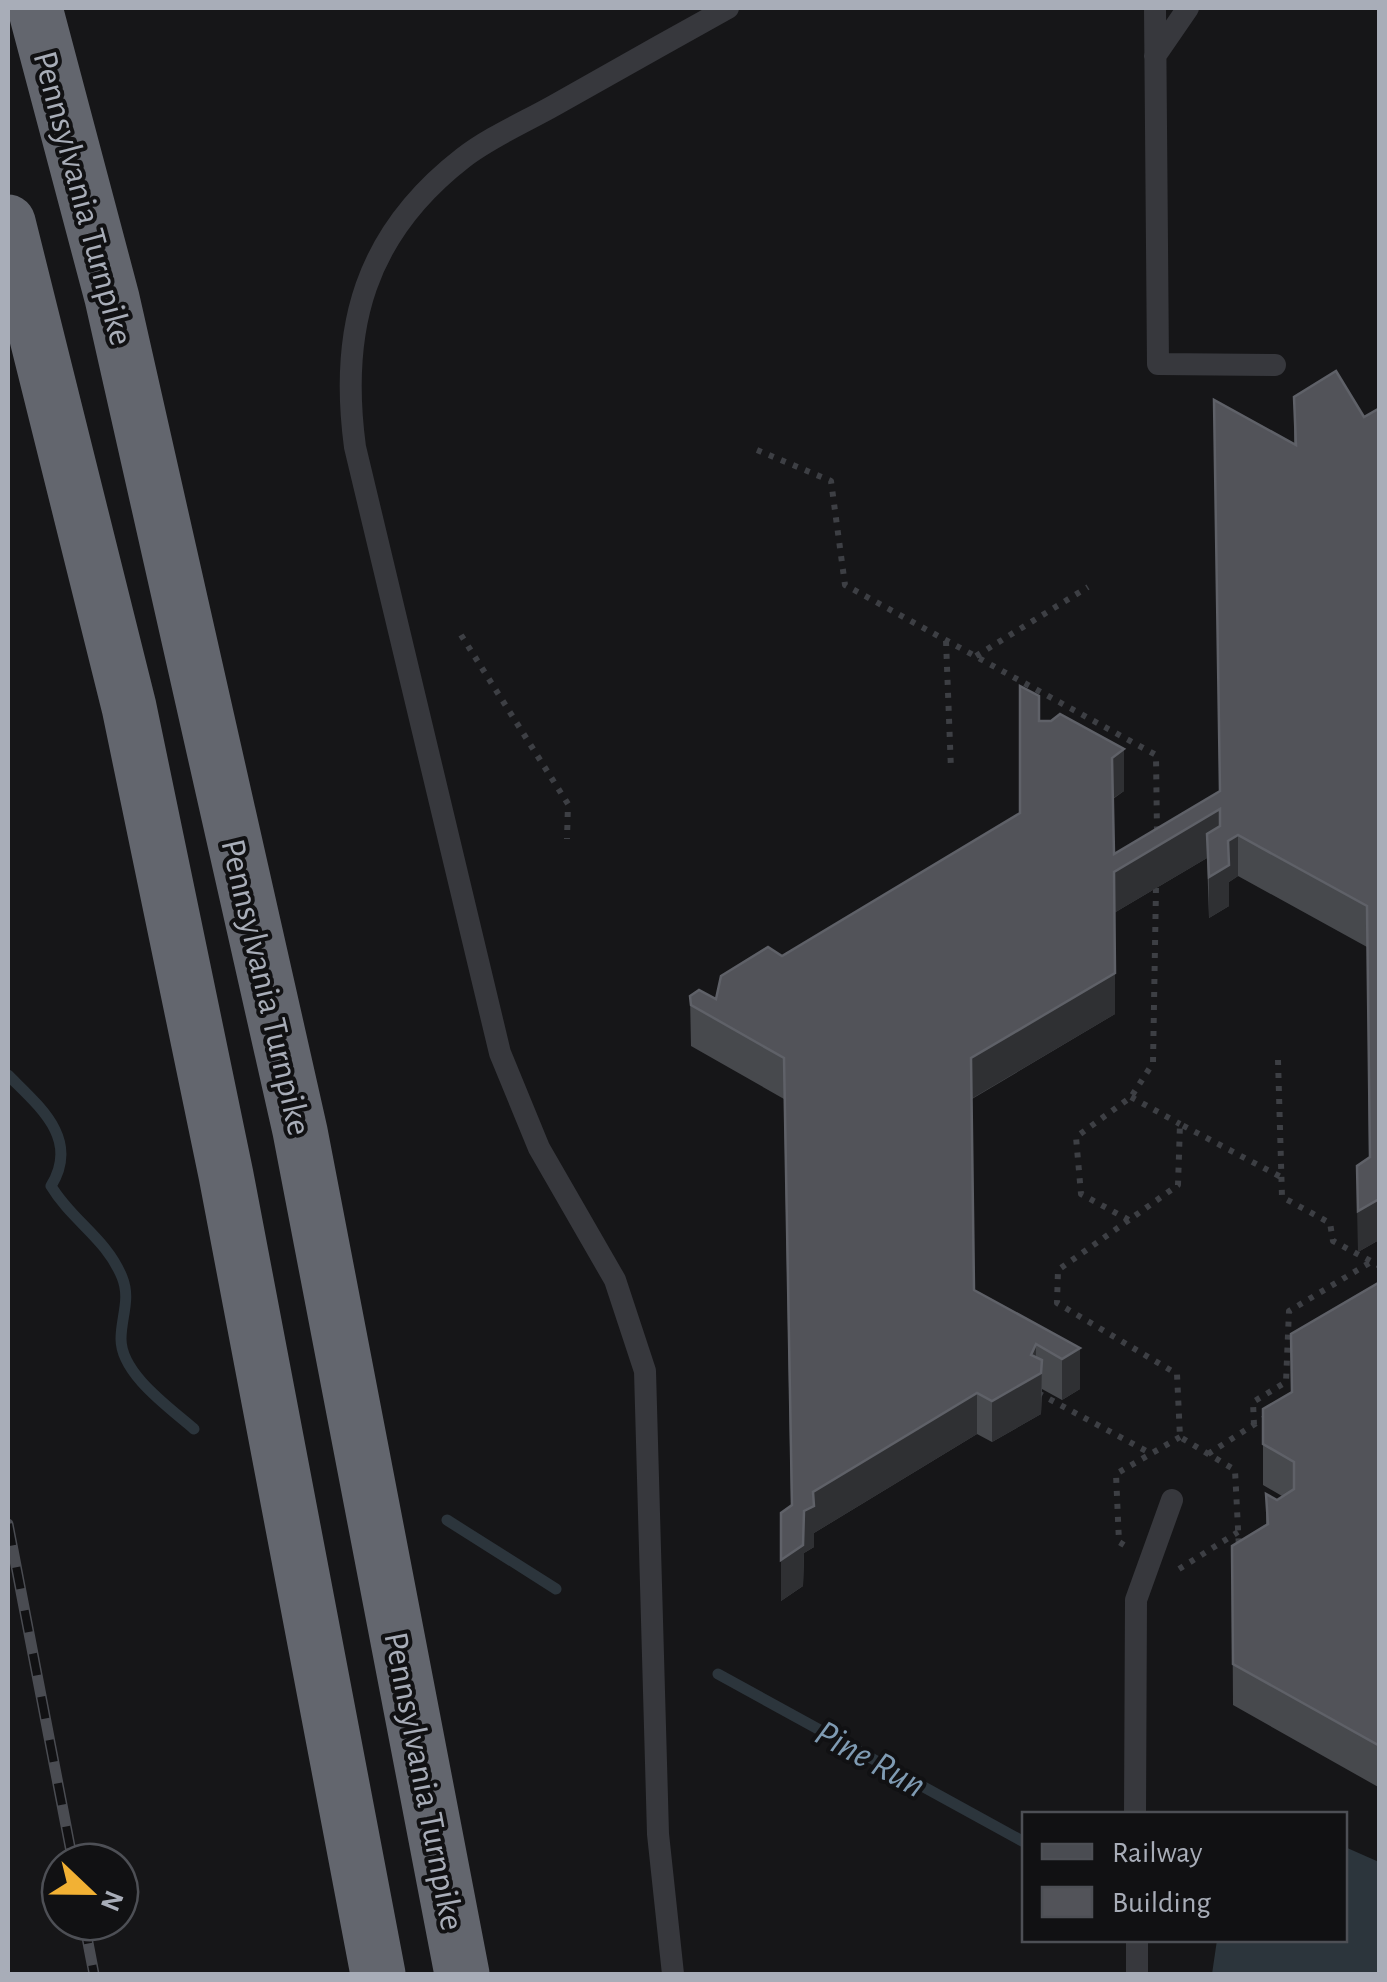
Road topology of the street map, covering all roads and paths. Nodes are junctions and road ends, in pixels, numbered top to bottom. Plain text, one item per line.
1 (35, 8) edge
2 (728, 8) edge
3 (1155, 8) edge
4 (1188, 8) edge
5 (1155, 56) junction
6 (8, 222) edge
7 (1276, 365) dead end
8 (758, 450) dead end
9 (1088, 587) dead end
10 (461, 635) dead end
11 (946, 640) junction
12 (976, 656) junction
13 (951, 770) dead end
14 (568, 839) dead end
15 (1157, 850) edge
16 (1156, 888) dead end
17 (1278, 1060) dead end
18 (1131, 1097) junction
19 (1180, 1124) junction
20 (1281, 1178) junction
21 (1128, 1220) junction
22 (1376, 1264) edge
23 (1034, 1391) edge
24 (1279, 1409) edge
25 (1254, 1425) junction
26 (1151, 1454) dead end
27 (1208, 1454) junction
28 (1172, 1500) dead end
29 (1240, 1565) edge
30 (1135, 1812) edge
31 (1136, 1942) edge
32 (378, 1974) edge
33 (462, 1974) edge
34 (673, 1974) edge
35 (1137, 1974) edge

1 - 33 highway, Pennsylvania Turnpike
2 - 34 lane
3 - 5 lane
4 - 5 lane
5 - 7 lane
6 - 32 highway
8 - 11 path
9 - 12 path
10 - 14 path
11 - 12 path
11 - 13 path
12 - 15 path
16 - 18 path
17 - 20 path
18 - 19 path
18 - 21 path
19 - 20 path
19 - 21 path
20 - 22 path
21 - 27 path
22 - 25 path
23 - 26 path
24 - 25 path
25 - 27 path
27 - 29 path
28 - 30 lane
31 - 35 lane

